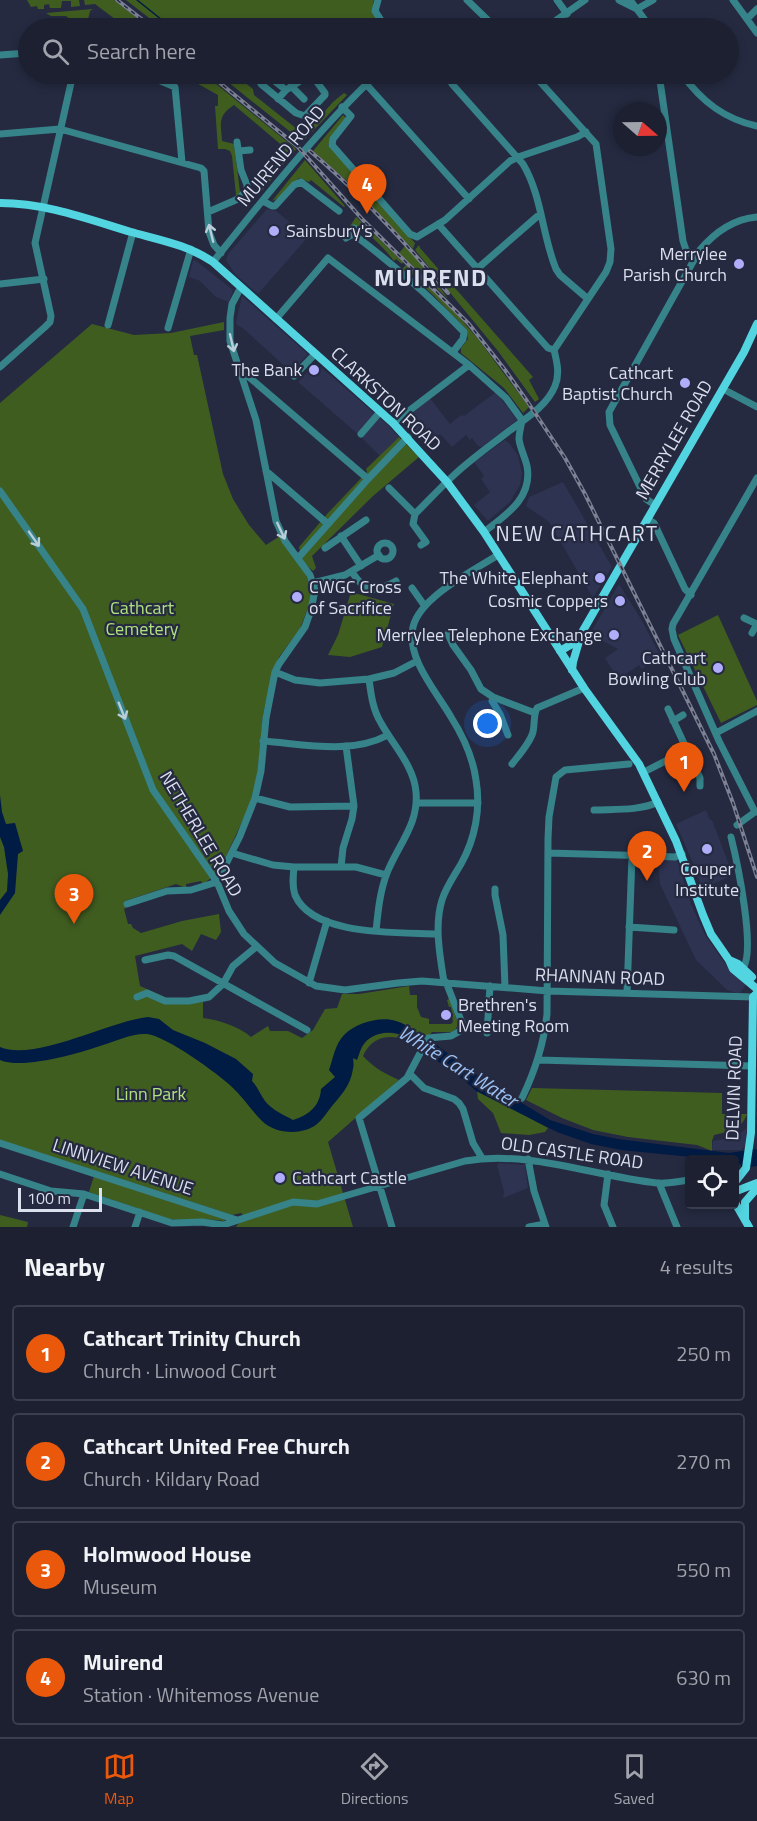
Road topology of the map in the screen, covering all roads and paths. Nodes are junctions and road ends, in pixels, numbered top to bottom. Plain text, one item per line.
1 (378, 0) edge
2 (467, 0) edge
3 (557, 0) edge
4 (585, 0) edge
5 (619, 0) edge
6 (630, 0) edge
7 (653, 0) edge
8 (734, 0) edge
9 (637, 9) junction
10 (757, 9) edge
11 (567, 14) junction
12 (380, 18) edge
13 (486, 18) edge
14 (561, 18) edge
15 (644, 18) edge
16 (747, 19) junction
17 (757, 33) edge
18 (18, 54) edge
19 (0, 55) edge
20 (71, 84) edge
21 (168, 84) edge
22 (261, 84) dead end
23 (284, 84) edge
24 (291, 84) edge
25 (296, 84) edge
26 (317, 84) edge
27 (366, 84) joint
28 (452, 84) edge
29 (542, 84) edge
30 (661, 84) edge
31 (690, 84) edge
32 (291, 87) junction
33 (278, 99) junction
34 (304, 99) dead end
35 (342, 107) junction
36 (757, 126) edge
37 (60, 129) junction
38 (586, 132) junction
39 (0, 134) edge
40 (237, 142) dead end
41 (238, 150) junction
42 (250, 150) dead end
43 (518, 157) junction
44 (183, 162) junction
45 (469, 199) junction
46 (263, 201) junction
47 (0, 203) edge
48 (43, 207) junction
49 (339, 211) dead end
50 (208, 212) junction
51 (540, 214) junction
52 (757, 217) edge
53 (438, 224) junction
54 (133, 232) junction
55 (351, 234) dead end
56 (191, 249) junction
57 (221, 253) junction
58 (695, 257) junction
59 (213, 262) junction
60 (477, 269) junction
61 (44, 279) junction
62 (0, 284) edge
63 (241, 287) junction
64 (588, 299) junction
65 (276, 319) junction
66 (757, 324) edge
67 (108, 325) dead end
68 (168, 328) dead end
69 (554, 350) junction
70 (453, 352) junction
71 (315, 354) junction
72 (470, 364) junction
73 (0, 367) edge
74 (239, 372) junction
75 (294, 376) dead end
76 (723, 388) junction
77 (757, 407) edge
78 (380, 412) junction
79 (393, 423) junction
80 (522, 423) junction
81 (361, 434) dead end
82 (408, 437) junction
83 (265, 471) junction
84 (757, 478) edge
85 (368, 479) junction
86 (447, 482) junction
87 (389, 488) dead end
88 (0, 491) edge
89 (655, 505) junction
90 (415, 514) junction
91 (647, 519) junction
92 (366, 520) dead end
93 (328, 524) junction
94 (484, 532) junction
95 (432, 536) dead end
96 (341, 537) junction
97 (325, 548) dead end
98 (379, 555) dead end
99 (498, 555) junction
100 (298, 558) junction
101 (361, 566) junction
102 (352, 572) junction
103 (396, 581) dead end
104 (314, 583) junction
105 (412, 588) dead end
106 (691, 595) junction
107 (424, 605) junction
108 (744, 618) dead end
109 (757, 624) edge
110 (752, 633) dead end
111 (448, 634) dead end
112 (580, 637) junction
113 (561, 654) junction
114 (417, 661) junction
115 (572, 669) junction
116 (275, 672) junction
117 (369, 679) junction
118 (584, 688) junction
119 (494, 697) junction
120 (668, 709) dead end
121 (757, 711) edge
122 (535, 713) junction
123 (683, 715) dead end
124 (673, 721) junction
125 (716, 733) junction
126 (388, 735) junction
127 (508, 735) dead end
128 (264, 741) junction
129 (346, 746) junction
130 (687, 750) junction
131 (629, 764) dead end
132 (512, 765) dead end
133 (644, 772) junction
134 (708, 775) dead end
135 (255, 798) junction
136 (658, 802) junction
137 (416, 803) junction
138 (478, 803) junction
139 (354, 806) junction
140 (594, 810) dead end
141 (754, 813) edge
142 (736, 825) dead end
143 (731, 837) dead end
144 (232, 853) junction
145 (548, 853) junction
146 (682, 854) junction
147 (632, 856) junction
148 (294, 867) junction
149 (341, 867) junction
150 (386, 875) junction
151 (217, 882) junction
152 (495, 889) dead end
153 (127, 904) dead end
154 (327, 921) junction
155 (629, 927) junction
156 (674, 930) dead end
157 (376, 931) junction
158 (438, 934) junction
159 (256, 947) junction
160 (145, 960) dead end
161 (729, 960) junction
162 (743, 968) junction
163 (757, 981) edge
164 (445, 982) junction
165 (309, 983) junction
166 (223, 984) junction
167 (490, 986) junction
168 (506, 987) junction
169 (548, 991) junction
170 (627, 993) junction
171 (756, 993) edge
172 (138, 998) dead end
173 (307, 1030) dead end
174 (487, 1033) dead end
175 (538, 1060) junction
176 (752, 1066) junction
177 (410, 1074) junction
178 (522, 1098) dead end
179 (0, 1143) edge
180 (483, 1158) junction
181 (528, 1160) junction
182 (744, 1170) junction
183 (0, 1174) edge
184 (608, 1174) junction
185 (685, 1180) edge
186 (739, 1182) edge
187 (757, 1182) edge
188 (659, 1183) junction
189 (380, 1186) junction
190 (757, 1188) edge
191 (739, 1189) edge
192 (84, 1194) junction
193 (739, 1200) edge
194 (140, 1212) junction
195 (237, 1220) junction
196 (745, 1220) edge
197 (171, 1225) edge
198 (228, 1225) edge
199 (546, 1226) edge
200 (73, 1227) edge
201 (135, 1227) edge
202 (392, 1227) edge
203 (529, 1227) edge
204 (613, 1227) edge
205 (677, 1227) edge

1 - 12 street
2 - 13 street
3 - 11 street
4 - 11 street
5 - 9 street
6 - 9 street
7 - 9 street
8 - 16 street
9 - 15 street
10 - 16 street
11 - 14 street
16 - 17 street
18 - 19 street
20 - 37 street
21 - 44 street
22 - 33 street
23 - 32 street
24 - 32 street
25 - 32 street
26 - 33 street
27 - 35 street, MUIREND ROAD
27 - 45 street
28 - 43 street
29 - 38 street
30 - 58 street
31 - 36 street
32 - 33 street
32 - 34 street
35 - 46 street, MUIREND ROAD
35 - 53 street
37 - 39 street
37 - 44 street
37 - 48 street
38 - 43 street
38 - 64 street
40 - 41 street
41 - 42 street
41 - 50 street
43 - 45 street
43 - 51 street
44 - 50 street
45 - 53 street
46 - 49 street
46 - 57 street, MUIREND ROAD
47 - 48 main road, CLARKSTON ROAD
48 - 54 main road, CLARKSTON ROAD
48 - 61 street
57 -> 50 street
51 - 60 street
51 - 64 street
52 - 58 street
53 - 60 street
54 - 56 main road, CLARKSTON ROAD
54 - 67 street
55 - 70 street
56 - 59 main road, CLARKSTON ROAD
56 - 68 street
57 - 59 street, MUIREND ROAD
58 - 89 street
59 - 63 main road, CLARKSTON ROAD
60 - 69 street
61 - 62 street
61 - 73 street
63 - 65 main road, CLARKSTON ROAD
63 -> 74 street
64 - 69 street
65 - 70 street
65 - 71 main road, CLARKSTON ROAD
66 - 76 main road, MERRYLEE ROAD
69 - 80 street
70 - 72 street
71 - 75 street
71 - 78 main road, CLARKSTON ROAD
72 - 79 street
72 - 80 street
74 - 83 street
74 - 85 street
76 - 77 street
76 - 89 main road, MERRYLEE ROAD
78 - 79 main road, CLARKSTON ROAD
78 - 81 street
79 - 82 main road, CLARKSTON ROAD
80 - 86 street
80 - 94 street
82 - 85 street
82 - 86 main road, CLARKSTON ROAD
83 - 93 street
83 -> 100 street
84 - 106 street
85 - 93 street
86 - 90 street
86 - 94 main road, CLARKSTON ROAD
87 - 90 street
88 -> 151 street, NETHERLEE ROAD
89 - 91 main road, MERRYLEE ROAD
90 - 95 street
91 - 106 street
91 - 112 main road, MERRYLEE ROAD
92 - 96 street
93 - 100 street
94 - 99 main road, CLARKSTON ROAD
96 - 97 street
96 - 101 street
98 - 101 street
99 - 107 street
99 - 113 main road, CLARKSTON ROAD
100 - 104 street
101 - 102 street
102 - 103 street
102 - 104 street
104 - 116 street
105 - 107 street
106 - 125 street
107 - 114 street
108 - 109 street
109 - 110 street
111 - 119 street
112 - 113 main road, MERRYLEE ROAD
112 - 115 main road, MERRYLEE ROAD
113 - 115 main road, CLARKSTON ROAD
114 - 117 street
114 - 138 street
115 - 118 main road, CLARKSTON ROAD
116 - 117 street
116 - 128 street
117 - 126 street
118 - 122 street
118 - 133 main road, CLARKSTON ROAD
119 - 122 street
119 - 127 street
120 - 124 street
121 - 125 street
122 - 132 street
123 - 124 street
124 - 130 street
125 - 141 street
126 - 129 street
126 - 137 street
128 - 129 street
128 - 135 street
129 - 139 street
130 - 133 street
130 - 134 street
131 - 145 street
133 - 136 main road, CLARKSTON ROAD
135 - 139 street
135 - 144 street
136 - 140 street
136 - 146 main road, CLARKSTON ROAD
137 - 138 street
137 - 150 street
138 - 158 street
139 - 149 street
141 - 142 street
143 - 162 street
144 - 148 street
144 - 151 street
145 - 147 street
145 - 169 street
146 - 147 street
146 - 161 main road, CLARKSTON ROAD
147 - 155 street
148 - 149 street
148 - 154 street
149 - 150 street
150 - 157 street
151 - 153 street
151 - 159 street, NETHERLEE ROAD
152 - 168 street
154 - 157 street
154 - 165 street
155 - 156 street
155 - 170 street
157 - 158 street
158 - 164 street
159 - 165 street, NETHERLEE ROAD
159 - 166 street
160 - 166 street
161 - 162 main road, CLARKSTON ROAD
161 - 171 main road, CLARKSTON ROAD
162 - 163 main road, CLARKSTON ROAD
164 - 165 street, NETHERLEE ROAD
164 - 167 street, RHANNAN ROAD
164 - 177 street
166 - 172 street
166 - 173 street
167 - 168 street, RHANNAN ROAD
167 - 174 street
168 - 169 street, RHANNAN ROAD
169 - 170 street, RHANNAN ROAD
169 - 175 street
170 - 171 street, RHANNAN ROAD
171 - 176 main road, DELVIN ROAD
175 - 176 street
175 - 178 street
176 - 182 main road, DELVIN ROAD
177 - 180 street
177 - 189 street
179 - 195 street, LINNVIEW AVENUE
180 - 181 street, OLD CASTLE ROAD
180 - 189 street, OLD CASTLE ROAD
181 - 184 street, OLD CASTLE ROAD
181 - 199 street
182 - 186 main road, DELVIN ROAD
182 - 187 main road
183 - 192 street, OLD CASTLE ROAD
184 - 188 street, OLD CASTLE ROAD
184 - 204 street
185 - 188 street, OLD CASTLE ROAD
187 - 191 main road
188 - 205 street
189 - 195 street, OLD CASTLE ROAD
189 - 202 street
190 - 196 main road
192 - 194 street, OLD CASTLE ROAD
192 - 200 street
193 - 196 main road
194 - 197 street, OLD CASTLE ROAD
194 - 201 street
195 - 198 street, OLD CASTLE ROAD
197 - 198 street, OLD CASTLE ROAD
199 - 203 street

